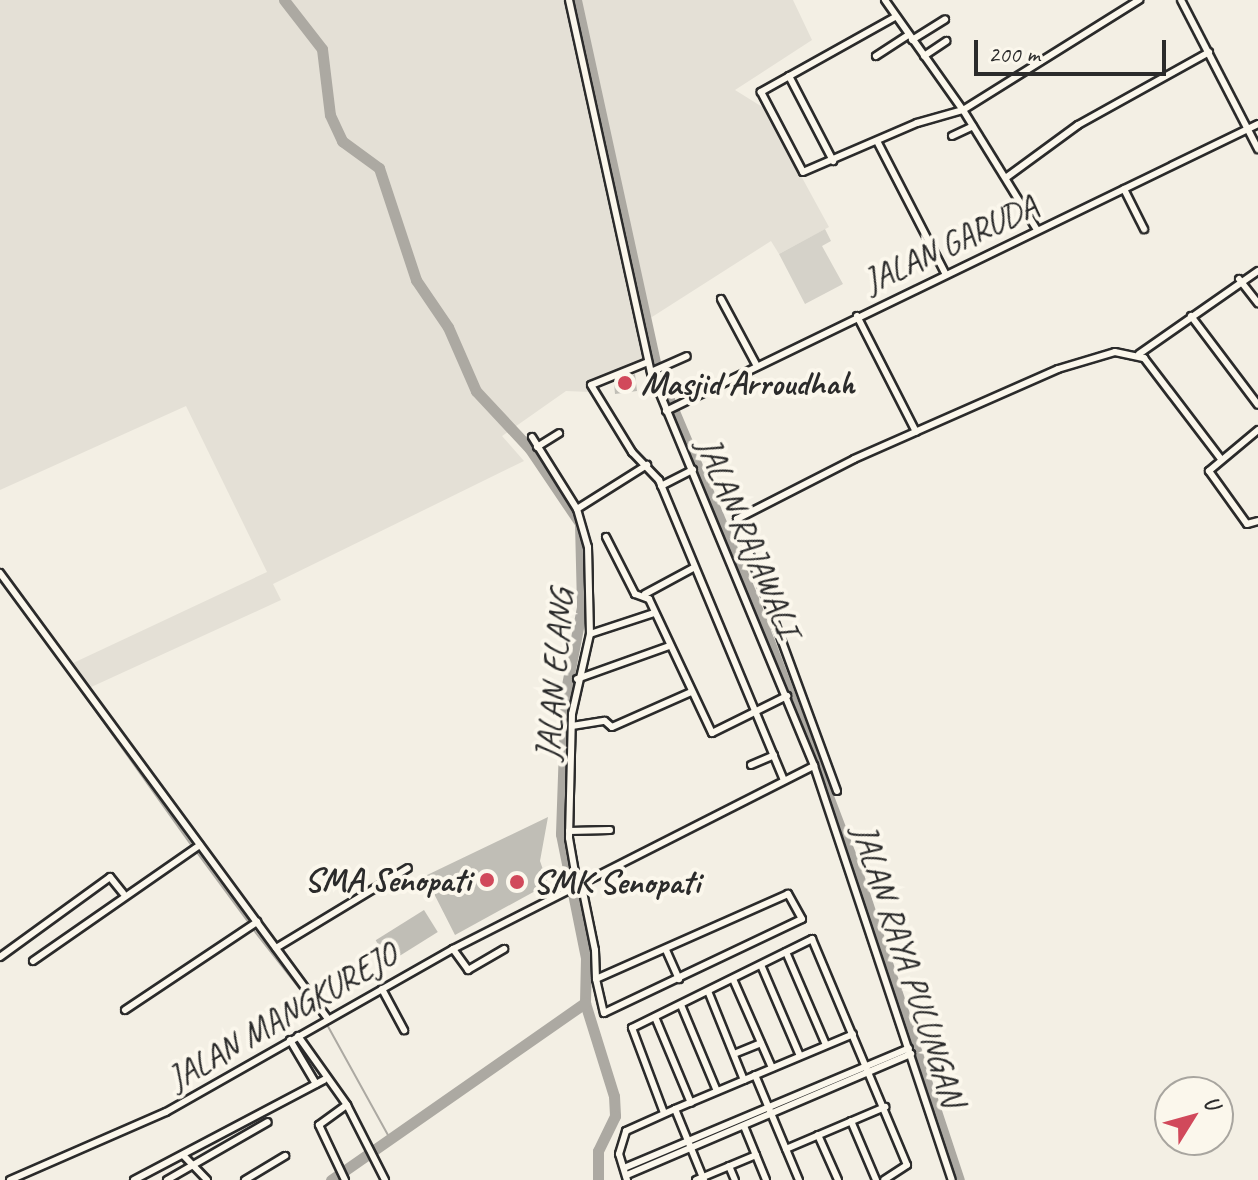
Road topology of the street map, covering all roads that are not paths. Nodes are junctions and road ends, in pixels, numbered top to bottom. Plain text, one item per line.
1 (569, 0) edge
2 (885, 0) edge
3 (1139, 0) edge
4 (1181, 0) edge
5 (895, 17) junction
6 (945, 19) dead end
7 (910, 37) junction
8 (946, 41) dead end
9 (1209, 52) junction
10 (876, 56) dead end
11 (924, 56) junction
12 (789, 76) junction
13 (963, 110) junction
14 (1258, 124) edge
15 (973, 126) junction
16 (1247, 129) junction
17 (952, 136) dead end
18 (877, 141) junction
19 (1258, 149) edge
20 (833, 161) junction
21 (1007, 177) junction
22 (1124, 189) junction
23 (1144, 229) dead end
24 (1037, 230) junction
25 (1258, 271) edge
26 (945, 273) junction
27 (1239, 279) junction
28 (721, 299) dead end
29 (1258, 303) edge
30 (857, 316) junction
31 (1191, 316) junction
32 (1139, 354) junction
33 (687, 356) dead end
34 (648, 362) junction
35 (757, 366) junction
36 (657, 369) junction
37 (1258, 405) edge
38 (669, 410) junction
39 (1258, 430) edge
40 (916, 432) junction
41 (559, 433) dead end
42 (532, 437) dead end
43 (537, 447) junction
44 (1221, 459) junction
45 (647, 465) junction
46 (693, 470) junction
47 (661, 486) junction
48 (577, 509) junction
49 (1258, 521) edge
50 (606, 537) dead end
51 (693, 568) junction
52 (0, 573) edge
53 (645, 594) junction
54 (654, 613) junction
55 (590, 634) junction
56 (669, 646) junction
57 (577, 679) junction
58 (691, 692) junction
59 (787, 696) junction
60 (755, 712) junction
61 (572, 726) junction
62 (774, 755) junction
63 (751, 765) dead end
64 (814, 766) junction
65 (784, 780) junction
66 (837, 791) dead end
67 (610, 830) dead end
68 (569, 831) junction
69 (196, 847) junction
70 (408, 868) dead end
71 (577, 884) junction
72 (123, 893) junction
73 (254, 925) junction
74 (276, 948) junction
75 (453, 949) junction
76 (504, 949) dead end
77 (666, 950) junction
78 (786, 952) junction
79 (0, 957) edge
80 (33, 961) dead end
81 (761, 965) junction
82 (596, 979) junction
83 (679, 979) junction
84 (733, 979) junction
85 (382, 989) junction
86 (708, 991) junction
87 (681, 1005) junction
88 (125, 1010) dead end
89 (655, 1017) junction
90 (324, 1021) junction
91 (404, 1030) dead end
92 (853, 1034) junction
93 (298, 1036) junction
94 (290, 1040) junction
95 (761, 1043) junction
96 (826, 1045) junction
97 (910, 1051) junction
98 (734, 1054) junction
99 (800, 1056) junction
100 (772, 1068) junction
101 (869, 1068) junction
102 (755, 1075) junction
103 (744, 1080) junction
104 (320, 1082) junction
105 (717, 1091) junction
106 (691, 1103) junction
107 (347, 1105) junction
108 (885, 1107) junction
109 (675, 1109) junction
110 (769, 1110) junction
111 (664, 1113) junction
112 (851, 1121) junction
113 (268, 1122) dead end
114 (744, 1126) junction
115 (818, 1135) junction
116 (692, 1146) junction
117 (786, 1149) junction
118 (756, 1155) junction
119 (184, 1156) junction
120 (285, 1156) dead end
121 (192, 1166) junction
122 (729, 1166) junction
123 (256, 1173) junction
124 (626, 1174) edge
125 (198, 1178) edge
126 (344, 1178) edge
127 (701, 1179) edge
128 (10, 1180) edge
129 (134, 1180) edge
130 (167, 1180) edge
131 (207, 1180) edge
132 (247, 1180) edge
133 (261, 1180) edge
134 (385, 1180) edge
135 (735, 1180) edge
136 (766, 1180) edge
137 (799, 1180) edge
138 (838, 1180) edge
139 (876, 1180) edge
140 (884, 1180) edge
141 (952, 1180) edge

1 - 34 street, JALAN RAJAWALI
2 - 5 street
3 - 13 street
4 - 9 street
5 - 7 street
5 - 12 street
6 - 7 street
7 - 10 street
7 - 11 street
8 - 11 street
9 - 16 street
9 - 21 street
11 - 13 street
12 - 20 street
12 - 20 street
13 - 15 street
13 - 18 street
14 - 16 street, JALAN GARUDA
15 - 17 street
15 - 21 street
16 - 19 street
16 - 22 street, JALAN GARUDA
18 - 20 street
18 - 26 street
21 - 24 street
22 - 23 street
22 - 24 street, JALAN GARUDA
24 - 26 street, JALAN GARUDA
25 - 27 street
26 - 30 street, JALAN GARUDA
27 - 29 street
27 - 31 street
28 - 35 street
30 - 35 street, JALAN GARUDA
30 - 40 street
31 - 32 street
31 - 37 street
32 - 40 street
32 - 44 street
33 - 36 street
34 - 36 street, JALAN RAJAWALI
34 - 45 street
35 - 38 street, JALAN GARUDA
36 - 38 street, JALAN RAJAWALI
38 - 46 street, JALAN RAJAWALI
39 - 44 street
40 - 66 street
41 - 43 street
42 - 43 street, JALAN ELANG
43 - 48 street, JALAN ELANG
44 - 49 street
45 - 47 street
45 - 48 street
46 - 47 street
46 - 59 street, JALAN RAJAWALI
47 - 51 street
48 - 55 street, JALAN ELANG
50 - 53 street
51 - 53 street
51 - 60 street
52 - 69 street
53 - 54 street
54 - 55 street
54 - 56 street
55 - 57 street, JALAN ELANG
56 - 57 street
56 - 58 street
57 - 61 street, JALAN ELANG
58 - 60 street
58 - 61 street
59 - 60 street
59 - 64 street, JALAN RAJAWALI
60 - 62 street
61 - 68 street, JALAN ELANG
62 - 63 street
62 - 65 street
64 - 65 street, JALAN MANGKUREJO
64 - 97 street, JALAN RAYA PULUNGAN
65 - 71 street, JALAN MANGKUREJO
67 - 68 street
68 - 71 street, JALAN ELANG
69 - 72 street
69 - 73 street
70 - 74 street
71 - 75 street, JALAN MANGKUREJO
71 - 82 street, JALAN ELANG
72 - 79 street
72 - 80 street
73 - 74 street
73 - 88 street
74 - 90 street
75 - 76 street
75 - 85 street, JALAN MANGKUREJO
77 - 82 street
77 - 83 street
77 - 83 street
78 - 81 street
78 - 92 street
78 - 96 street
81 - 84 street
81 - 99 street
82 - 83 street, JALAN ELANG
84 - 86 street
84 - 95 street
85 - 90 street, JALAN MANGKUREJO
85 - 91 street
86 - 87 street
86 - 98 street
87 - 89 street
87 - 105 street
89 - 106 street
89 - 111 street
90 - 93 street, JALAN MANGKUREJO
92 - 96 street
92 - 101 street
93 - 94 street, JALAN MANGKUREJO
93 - 104 street
94 - 104 street
94 - 128 street, JALAN MANGKUREJO
95 - 98 street
95 - 100 street
96 - 99 street
97 - 101 street
97 - 141 street, JALAN RAYA PULUNGAN
98 - 103 street
99 - 100 street
100 - 102 street
101 - 108 street
101 - 110 street
102 - 103 street
102 - 110 street
103 - 105 street
104 - 107 street
104 - 119 street
105 - 106 street
106 - 109 street
107 - 126 street
107 - 134 street
108 - 112 street
108 - 140 street
109 - 111 street
109 - 116 street
110 - 114 street
110 - 116 street
110 - 117 street
111 - 124 street
112 - 115 street
112 - 139 street
113 - 121 street
114 - 116 street
114 - 118 street
115 - 117 street
115 - 138 street
116 - 124 street
116 - 127 street
117 - 137 street
118 - 122 street
118 - 136 street
119 - 121 street
119 - 129 street
120 - 123 street
121 - 125 street
121 - 130 street
122 - 127 street
122 - 135 street
123 - 132 street
123 - 133 street
125 - 131 street

